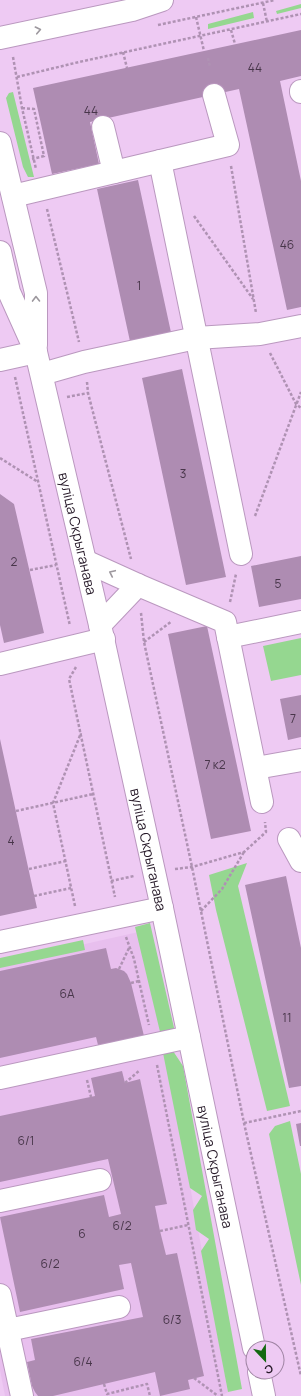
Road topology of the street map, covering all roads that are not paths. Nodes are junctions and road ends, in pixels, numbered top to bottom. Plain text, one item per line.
1 (162, 0) edge
2 (0, 38) edge
3 (214, 95) dead end
4 (103, 127) dead end
5 (0, 143) edge
6 (160, 161) junction
7 (114, 172) junction
8 (13, 196) junction
9 (0, 252) edge
10 (301, 326) edge
11 (196, 338) junction
12 (36, 352) junction
13 (6, 359) edge
14 (42, 374) junction
15 (241, 554) road end
16 (85, 560) junction
17 (138, 585) junction
18 (301, 622) edge
19 (226, 630) junction
20 (102, 632) junction
21 (0, 664) edge
22 (301, 760) edge
23 (256, 768) junction
24 (262, 802) road end
25 (289, 839) dead end
26 (301, 861) edge
27 (162, 908) junction
28 (0, 942) edge
29 (189, 1037) junction
30 (0, 1078) edge
31 (100, 1180) dead end
32 (0, 1200) edge
33 (0, 1295) edge
34 (119, 1307) dead end
35 (8, 1330) junction
36 (252, 1340) edge
37 (261, 1380) edge
38 (22, 1396) edge
39 (264, 1396) edge

2 -> 1 street
3 - 6 street
4 - 7 street
5 - 8 street, вуліца Скрыганава
6 - 7 street
6 - 11 street
7 - 8 street
12 -> 8 street, вуліца Скрыганава
9 - 12 street, вуліца Скрыганава
10 - 11 street
11 - 14 street
11 - 15 street
12 - 13 street
12 - 14 street, вуліца Скрыганава
14 - 16 street, вуліца Скрыганава
17 -> 16 street
16 - 20 street, вуліца Скрыганава
17 - 19 street
17 - 20 street
18 - 19 street
19 - 23 street
20 - 21 street
20 - 27 street, вуліца Скрыганава
22 - 23 street
23 - 24 street
25 - 26 street
27 - 28 street
27 - 29 street, вуліца Скрыганава
29 - 30 street
29 - 36 street, вуліца Скрыганава
31 - 32 street
33 - 35 street
34 - 35 street
35 - 38 street
37 - 39 street

